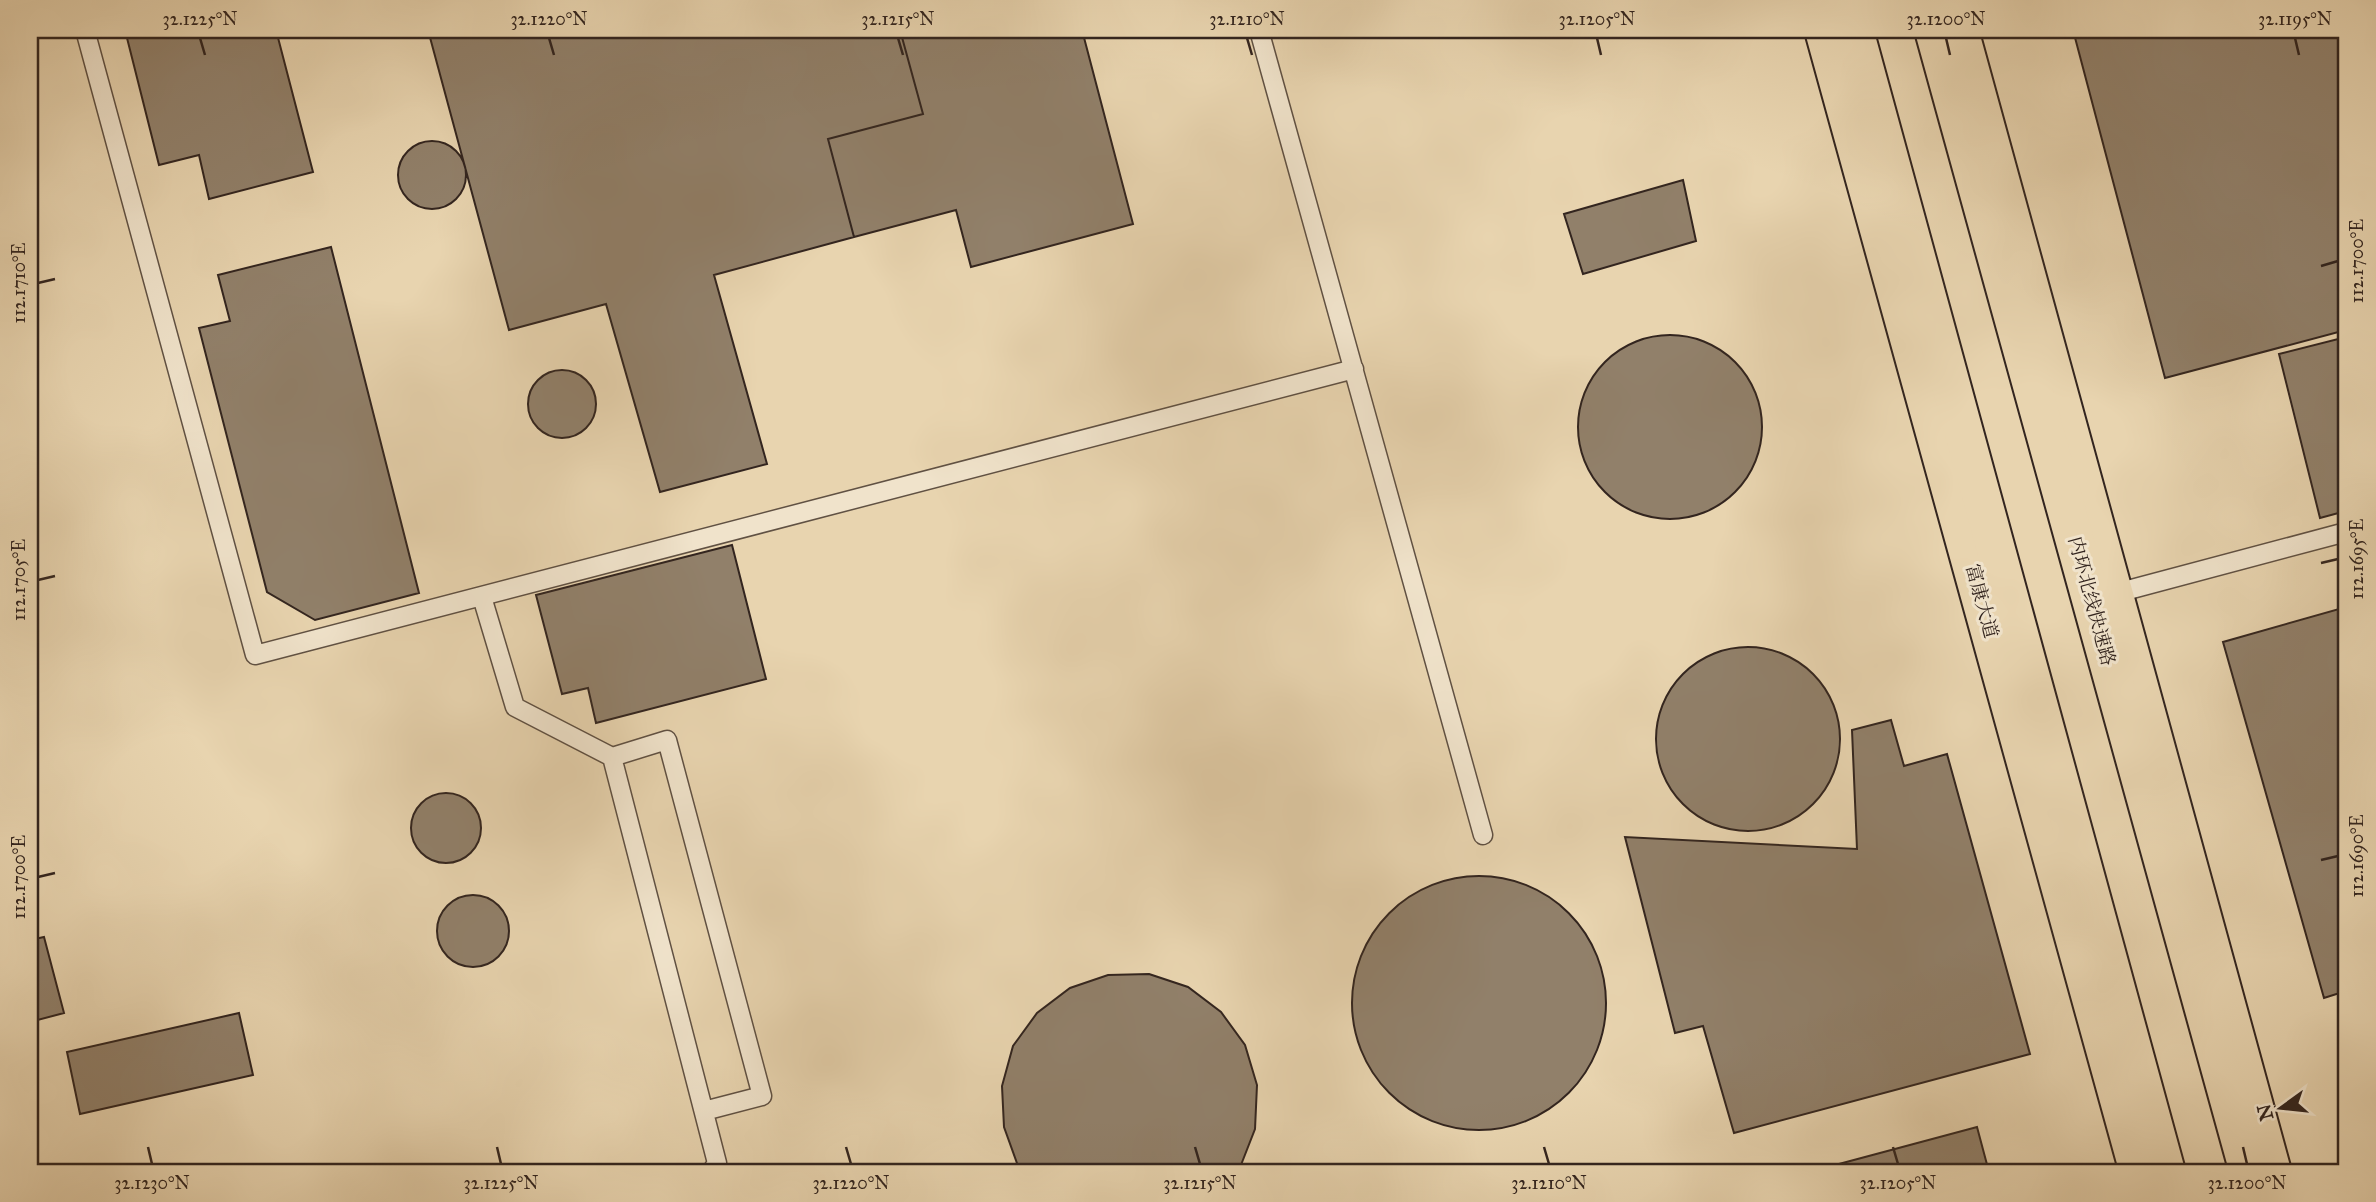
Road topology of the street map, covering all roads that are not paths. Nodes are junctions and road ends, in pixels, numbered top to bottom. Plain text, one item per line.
1 (85, 30) edge
2 (1259, 30) edge
3 (1825, 30) edge
4 (1854, 30) edge
5 (1934, 30) edge
6 (1959, 30) edge
7 (1353, 369) junction
8 (2346, 532) edge
9 (2113, 594) junction
10 (482, 597) junction
11 (612, 757) junction
12 (1483, 835) dead end
13 (704, 1111) junction
14 (711, 1172) edge
15 (2139, 1172) edge
16 (2166, 1172) edge
17 (2249, 1172) edge
18 (2272, 1172) edge

1 - 10 lane
2 - 7 lane
3 - 15 main road, 富康大道
4 - 16 main road
5 - 17 main road, 内环北线快速路
6 - 9 main road
7 - 10 lane
7 - 12 lane
8 - 9 lane
9 - 18 main road
10 - 11 lane
11 - 13 lane
11 - 13 lane
13 - 14 lane

